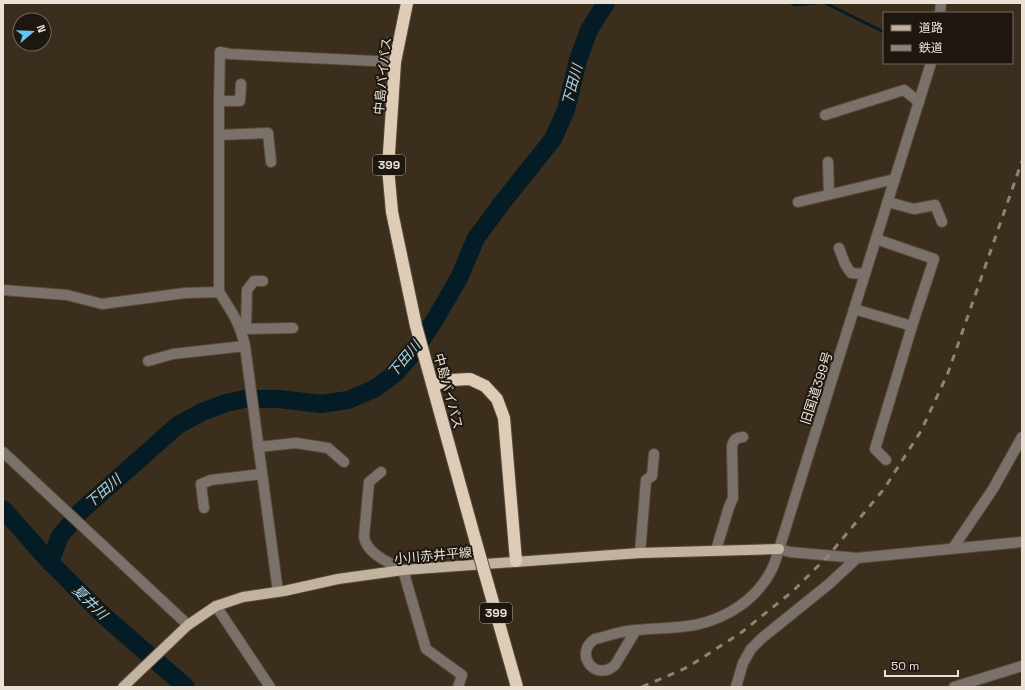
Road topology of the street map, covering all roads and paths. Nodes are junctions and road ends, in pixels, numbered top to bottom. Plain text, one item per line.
1 (407, 3) edge
2 (395, 62) junction
3 (931, 64) edge
4 (241, 84) dead end
5 (218, 101) junction
6 (919, 102) junction
7 (825, 115) dead end
8 (219, 135) junction
9 (271, 162) dead end
10 (828, 162) dead end
11 (895, 179) junction
12 (829, 194) junction
13 (798, 202) dead end
14 (888, 202) junction
15 (942, 222) dead end
16 (876, 239) junction
17 (839, 248) dead end
18 (865, 274) junction
19 (263, 281) dead end
20 (3, 290) edge
21 (219, 292) junction
22 (854, 309) junction
23 (912, 326) junction
24 (293, 328) dead end
25 (244, 329) junction
26 (245, 346) junction
27 (148, 361) dead end
28 (433, 385) junction
29 (743, 437) dead end
30 (1022, 437) edge
31 (258, 447) junction
32 (3, 452) edge
33 (654, 454) dead end
34 (886, 460) dead end
35 (344, 462) dead end
36 (381, 472) dead end
37 (262, 474) junction
38 (204, 508) dead end
39 (1022, 542) edge
40 (952, 548) junction
41 (779, 549) junction
42 (716, 550) junction
43 (640, 553) junction
44 (857, 558) junction
45 (516, 561) junction
46 (403, 570) junction
47 (278, 592) junction
48 (216, 606) junction
49 (186, 627) junction
50 (636, 630) junction
51 (1022, 666) edge
52 (123, 687) edge
53 (270, 687) edge
54 (458, 687) edge
55 (517, 687) edge
56 (736, 687) edge
57 (954, 687) edge

1 - 2 highway, 中島バイパス / 399
2 - 5 street
2 - 28 highway, 中島バイパス / 399
3 - 6 street, 旧国道399号
4 - 5 street
5 - 8 street
6 - 7 street
6 - 11 street, 旧国道399号
8 - 9 street
8 - 21 street
10 - 12 street
11 - 12 street
11 - 14 street, 旧国道399号
12 - 13 street
14 - 15 street
14 - 16 street, 旧国道399号
16 - 18 street, 旧国道399号
16 - 23 street
17 - 18 street
18 - 22 street, 旧国道399号
19 - 25 street
20 - 21 street
21 - 25 street
22 - 23 street
22 - 41 street, 旧国道399号
23 - 34 street
24 - 25 street
25 - 26 street
26 - 27 street
26 - 31 street
28 - 45 highway
28 - 55 highway, 中島バイパス / 399, bridge
29 - 42 street
30 - 40 street
31 - 35 street
31 - 37 street
32 - 49 street
33 - 43 street
36 - 46 street
37 - 38 street
37 - 47 street
39 - 40 street
40 - 44 street
41 - 42 main road, 小川赤井平線
41 - 44 street
41 - 50 street, 旧国道399号
42 - 43 main road, 小川赤井平線
43 - 45 main road, 小川赤井平線
44 - 56 street
45 - 46 main road, 小川赤井平線
46 - 47 main road, 小川赤井平線
46 - 54 street
47 - 48 main road, 小川赤井平線
48 - 49 main road, 小川赤井平線
48 - 53 street
49 - 52 main road, 小川赤井平線
50 - 50 street, 旧国道399号
51 - 57 street

